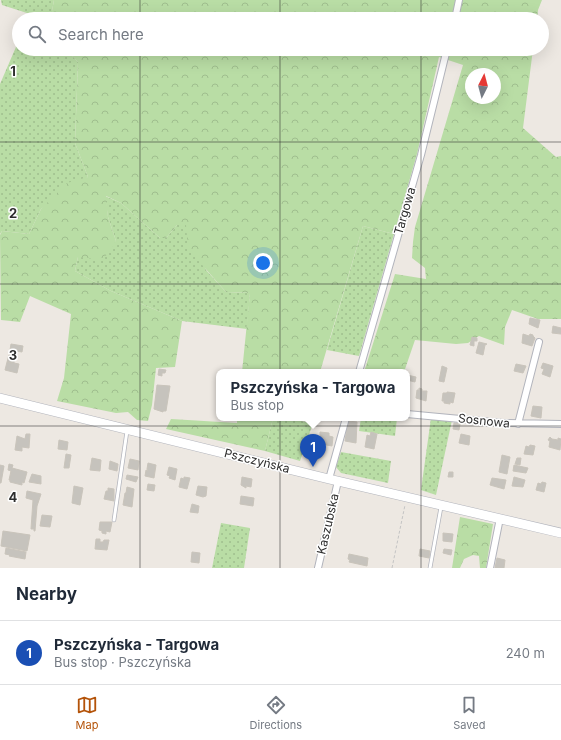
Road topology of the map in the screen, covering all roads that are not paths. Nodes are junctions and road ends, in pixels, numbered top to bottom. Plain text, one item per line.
1 (459, 0) edge
2 (456, 12) edge
3 (445, 56) edge
4 (539, 342) dead end
5 (359, 369) edge
6 (0, 398) edge
7 (410, 414) edge
8 (345, 421) edge
9 (518, 424) junction
10 (561, 424) edge
11 (128, 430) junction
12 (334, 480) junction
13 (442, 505) junction
14 (500, 518) junction
15 (114, 520) dead end
16 (561, 533) edge
17 (318, 568) edge
18 (430, 568) edge
19 (490, 568) edge

1 - 2 street
3 - 5 street, Targowa
4 - 9 street
6 - 11 main road, Pszczyńska
7 - 9 street, Sosnowa
8 - 12 street
9 - 10 street, Sosnowa
11 - 12 main road, Pszczyńska
11 - 15 lane
12 - 13 main road, Pszczyńska
12 - 17 street, Kaszubska
13 - 14 main road, Pszczyńska
13 - 18 lane
14 - 16 main road, Pszczyńska
14 - 19 street

